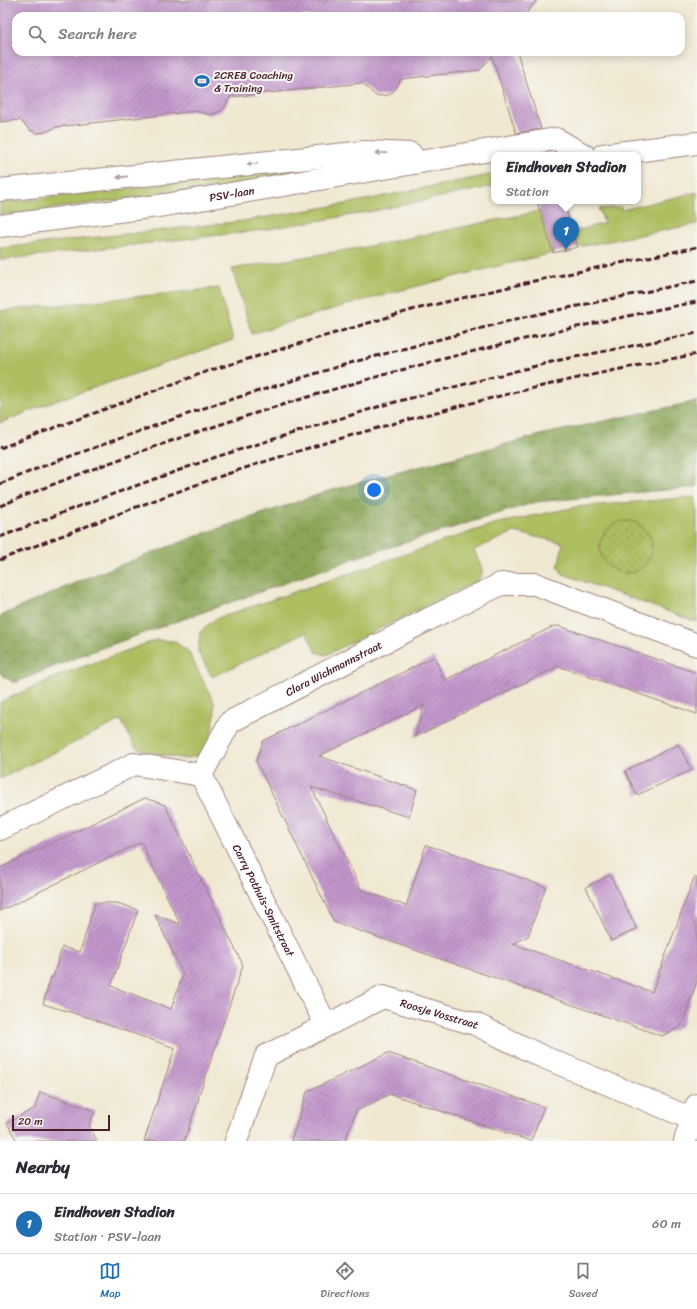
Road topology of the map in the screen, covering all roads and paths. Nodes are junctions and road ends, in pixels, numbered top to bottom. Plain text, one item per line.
1 (697, 143) edge
2 (579, 152) edge
3 (626, 152) edge
4 (462, 155) junction
5 (0, 190) edge
6 (0, 226) edge
7 (697, 645) edge
8 (201, 774) junction
9 (0, 829) edge
10 (326, 1025) junction
11 (695, 1115) edge
12 (236, 1141) edge
13 (685, 1141) edge

1 - 3 street
2 - 4 street, PSV-laan
4 -> 5 street, PSV-laan
4 - 6 street, PSV-laan
7 - 8 street, Clara Wichmannstraat
8 - 9 street
8 - 10 street, Carry Pothuis-Smitstraat
10 - 11 street, Roosje Vosstraat
10 - 12 street, Roosje Vosstraat
11 - 13 street

